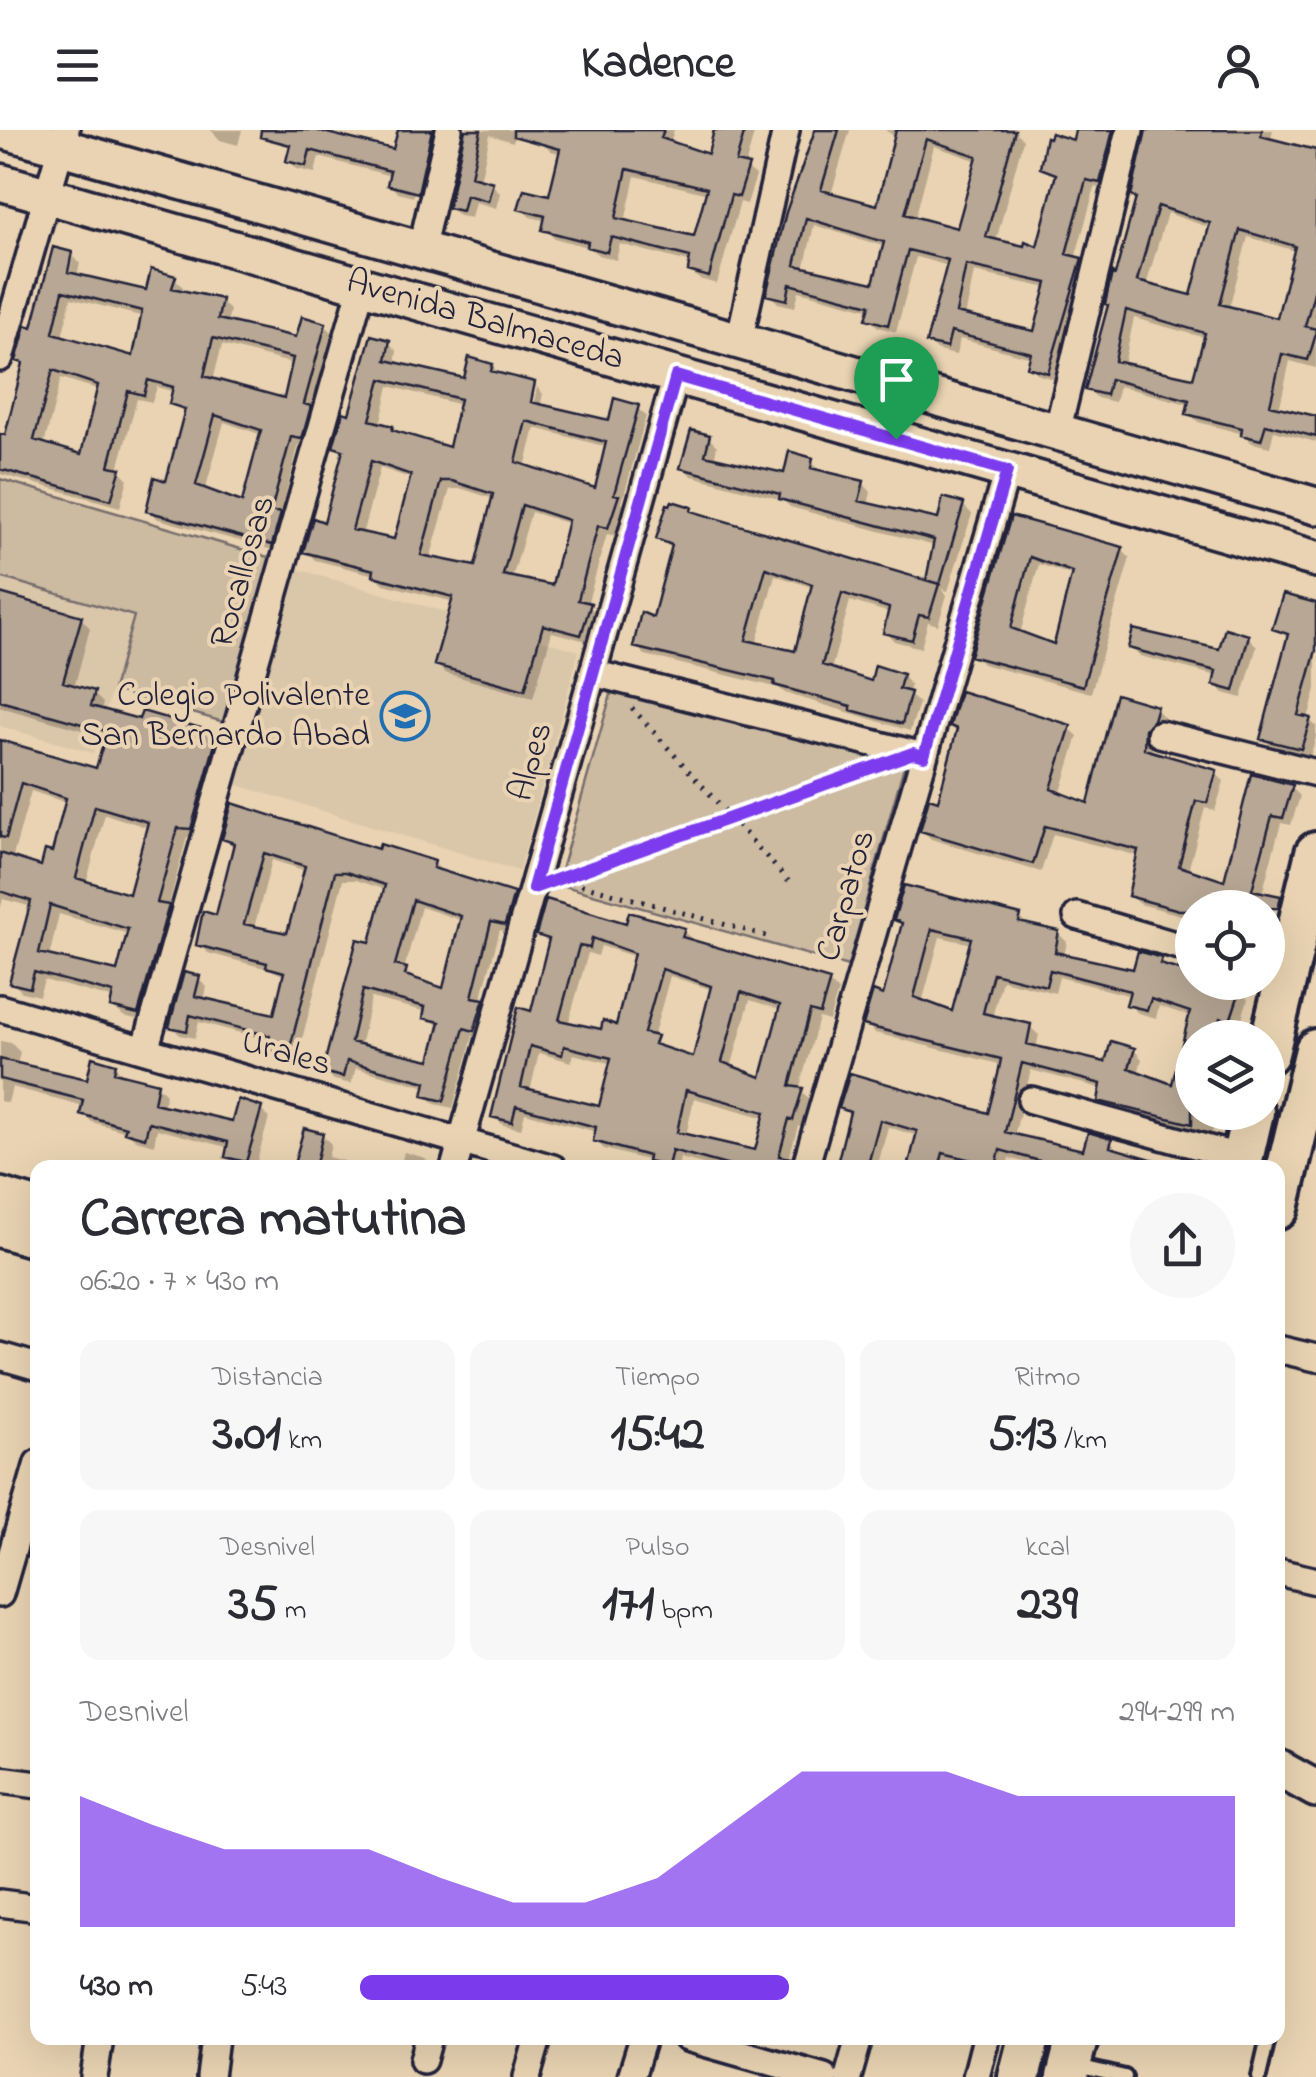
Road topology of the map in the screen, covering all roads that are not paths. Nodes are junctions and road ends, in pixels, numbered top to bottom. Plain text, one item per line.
1 (2, 130) edge
2 (449, 130) edge
3 (786, 130) edge
4 (1130, 130) edge
5 (64, 139) edge
6 (0, 182) edge
7 (48, 196) junction
8 (421, 250) junction
9 (362, 286) junction
10 (739, 341) junction
11 (0, 358) edge
12 (676, 376) junction
13 (1057, 432) junction
14 (1007, 471) junction
15 (1316, 506) edge
16 (1316, 559) edge
17 (598, 674) junction
18 (1160, 734) dead end
19 (918, 755) junction
20 (1316, 773) edge
21 (1316, 853) edge
22 (1076, 916) dead end
23 (1175, 945) edge
24 (1285, 948) edge
25 (0, 1008) edge
26 (145, 1050) junction
27 (1314, 1069) edge
28 (1031, 1100) dead end
29 (1249, 1130) edge
30 (461, 1141) junction
31 (456, 1160) edge
32 (526, 1160) edge
33 (808, 1160) edge
34 (1231, 1160) edge
35 (1242, 1160) edge
36 (1285, 1181) edge
37 (0, 1196) edge
38 (30, 1205) edge
39 (0, 1230) edge
40 (30, 1238) edge
41 (1285, 1351) edge
42 (0, 1356) edge
43 (1316, 1358) edge
44 (30, 1365) edge
45 (30, 1491) edge
46 (1285, 1574) edge
47 (1316, 1582) edge
48 (0, 1594) edge
49 (1285, 1772) edge
50 (0, 1780) edge
51 (30, 1784) edge
52 (1316, 1789) edge
53 (0, 1903) edge
54 (30, 1907) edge
55 (99, 2045) edge
56 (215, 2045) edge
57 (536, 2045) edge
58 (640, 2045) edge
59 (701, 2045) edge
60 (857, 2045) edge
61 (984, 2045) edge
62 (1027, 2045) edge
63 (1266, 2045) edge
64 (1071, 2060) edge
65 (743, 2066) edge
66 (94, 2077) edge
67 (210, 2077) edge
68 (527, 2077) edge
69 (632, 2077) edge
70 (824, 2077) edge
71 (848, 2077) edge
72 (976, 2077) edge
73 (1019, 2077) edge
74 (1124, 2077) edge
75 (1258, 2077) edge

1 - 5 street, Avenida Balmaceda
2 - 8 street
3 - 10 street
4 - 13 street
5 - 7 street
5 - 8 street, Avenida Balmaceda
6 - 7 street, Avenida Balmaceda
7 - 9 street, Avenida Balmaceda
7 - 11 street
8 - 10 street, Avenida Balmaceda
9 - 12 street, Avenida Balmaceda
9 - 26 street, Rocallosas
10 - 13 street, Avenida Balmaceda
12 - 14 street, Avenida Balmaceda
12 - 17 street, Alpes
13 - 15 street, Avenida Balmaceda
14 - 16 street, Avenida Balmaceda
14 - 19 street, Carpatos
17 - 19 street
17 - 30 street, Alpes
18 - 20 street
19 - 33 street, Carpatos
21 - 24 main road
22 - 23 street
25 - 26 street, Urales
26 - 30 street, Urales
27 - 36 main road
28 - 34 street
29 - 35 main road
30 - 31 street, Alpes
30 - 32 street, Urales
37 - 38 street
39 - 40 street
41 - 43 street
42 - 44 street
45 - 48 street
46 - 47 street
49 - 52 street
50 - 51 street
53 - 54 street
55 - 66 street
56 - 67 street
57 - 68 street
58 - 69 street
59 - 65 street
60 - 71 street
61 - 72 street
62 - 73 main road
63 - 75 lane
64 - 74 lane
65 - 70 street

